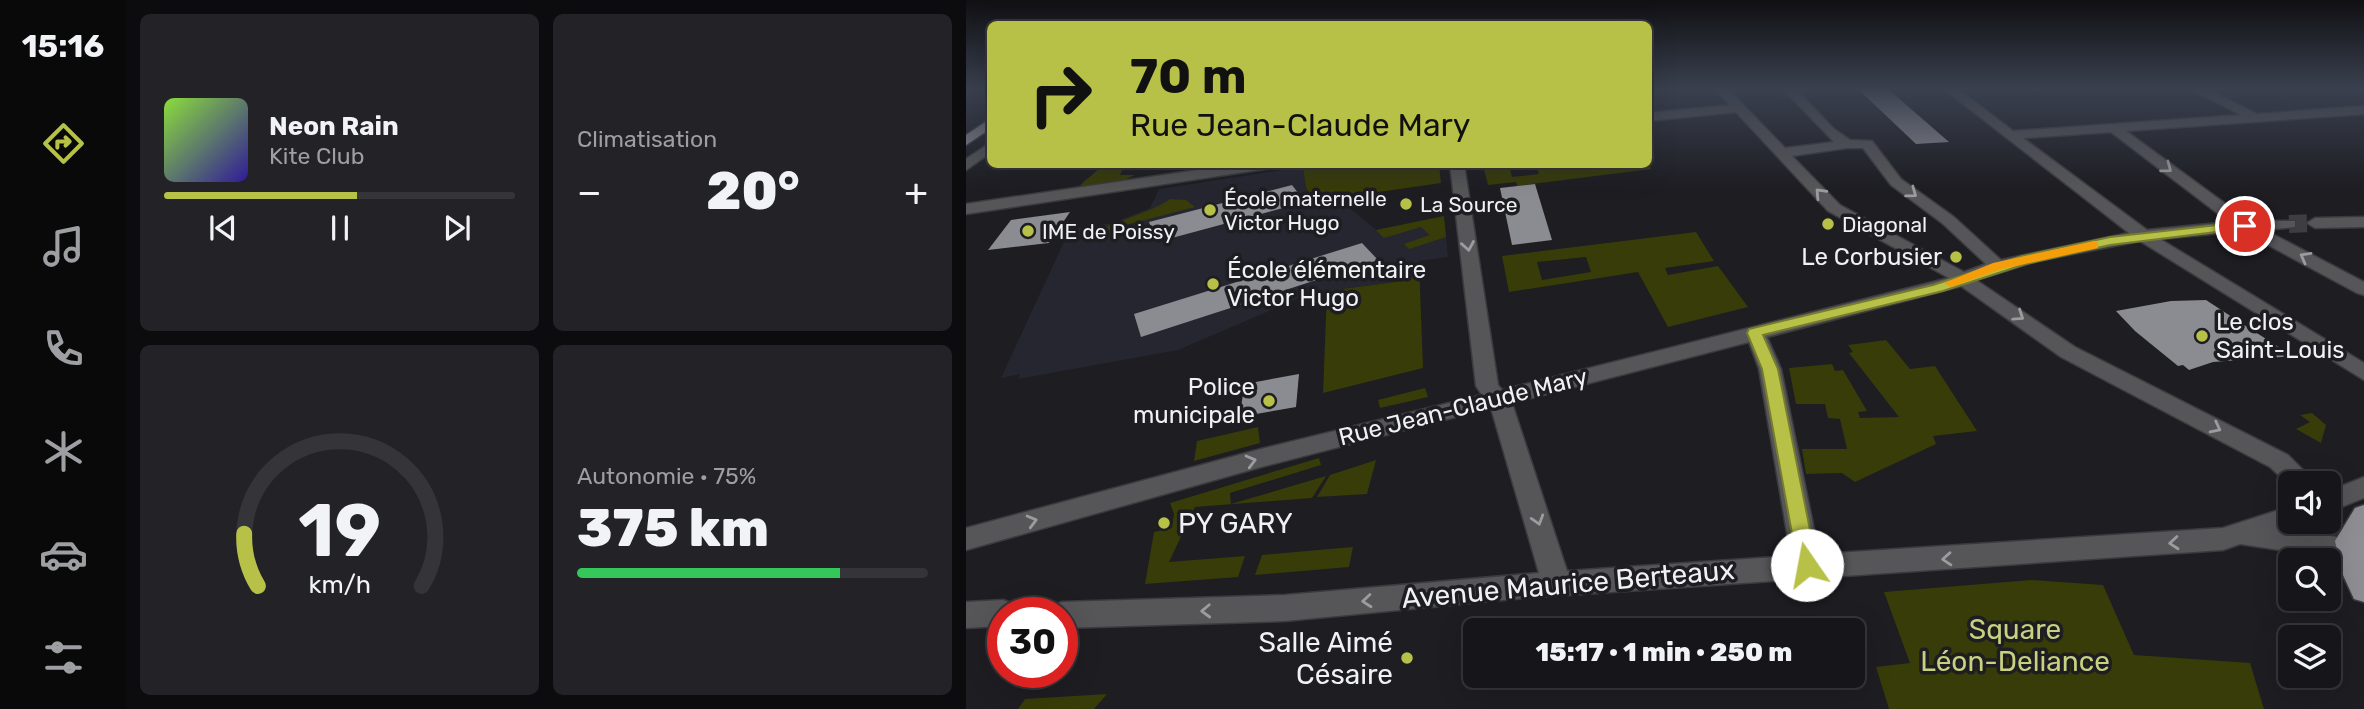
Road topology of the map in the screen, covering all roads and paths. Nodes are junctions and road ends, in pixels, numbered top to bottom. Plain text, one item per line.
1 (1754, 122) edge
2 (1820, 122) edge
3 (1993, 122) edge
4 (2183, 122) edge
5 (987, 125) edge
6 (2113, 127) junction
7 (2010, 135) junction
8 (966, 141) edge
9 (1847, 144) junction
10 (987, 149) edge
11 (1782, 153) junction
12 (966, 166) edge
13 (1152, 168) edge
14 (1245, 168) edge
15 (1458, 168) edge
16 (1146, 183) junction
17 (966, 209) edge
18 (2364, 222) edge
19 (2315, 223) tunnel mouth
20 (2289, 224) tunnel mouth
21 (2245, 226) junction
22 (2145, 237) junction
23 (1998, 266) junction
24 (1961, 279) junction
25 (2364, 289) edge
26 (1755, 333) junction
27 (2364, 373) edge
28 (1497, 401) junction
29 (2290, 471) edge
30 (2364, 487) edge
31 (2341, 497) edge
32 (2364, 515) edge
33 (2278, 521) edge
34 (2242, 535) junction
35 (966, 539) edge
36 (2357, 550) edge
37 (1807, 565) junction
38 (1557, 584) junction
39 (2364, 590) edge
40 (987, 614) edge
41 (1078, 614) edge
42 (966, 615) edge

1 - 11 street
2 - 9 street
3 - 7 street
4 - 6 street
5 - 8 main road
6 - 7 street
6 -> 21 street
7 - 22 street
9 - 11 street
9 -> 23 street
10 - 12 street
24 -> 11 street
13 - 16 street
14 - 16 street
15 -> 28 street
16 - 17 street
18 - 19 street
20 - 21 street, Rue Jean-Claude Mary
21 - 22 street, Rue Jean-Claude Mary
25 -> 21 street
22 - 23 street, Rue Jean-Claude Mary
22 - 27 street
23 - 24 street, Rue Jean-Claude Mary
24 - 26 street, Rue Jean-Claude Mary
24 -> 29 street
26 - 28 street, Rue Jean-Claude Mary
26 - 37 street
35 -> 28 street, Rue Jean-Claude Mary
28 -> 38 street
30 - 31 street
32 - 36 main road
33 - 34 street, Avenue Maurice Berteaux
34 - 36 street, Avenue Maurice Berteaux
34 -> 37 street, Avenue Maurice Berteaux
36 - 39 main road
37 - 38 street, Avenue Maurice Berteaux
38 -> 41 street, Avenue Maurice Berteaux
40 - 42 street

